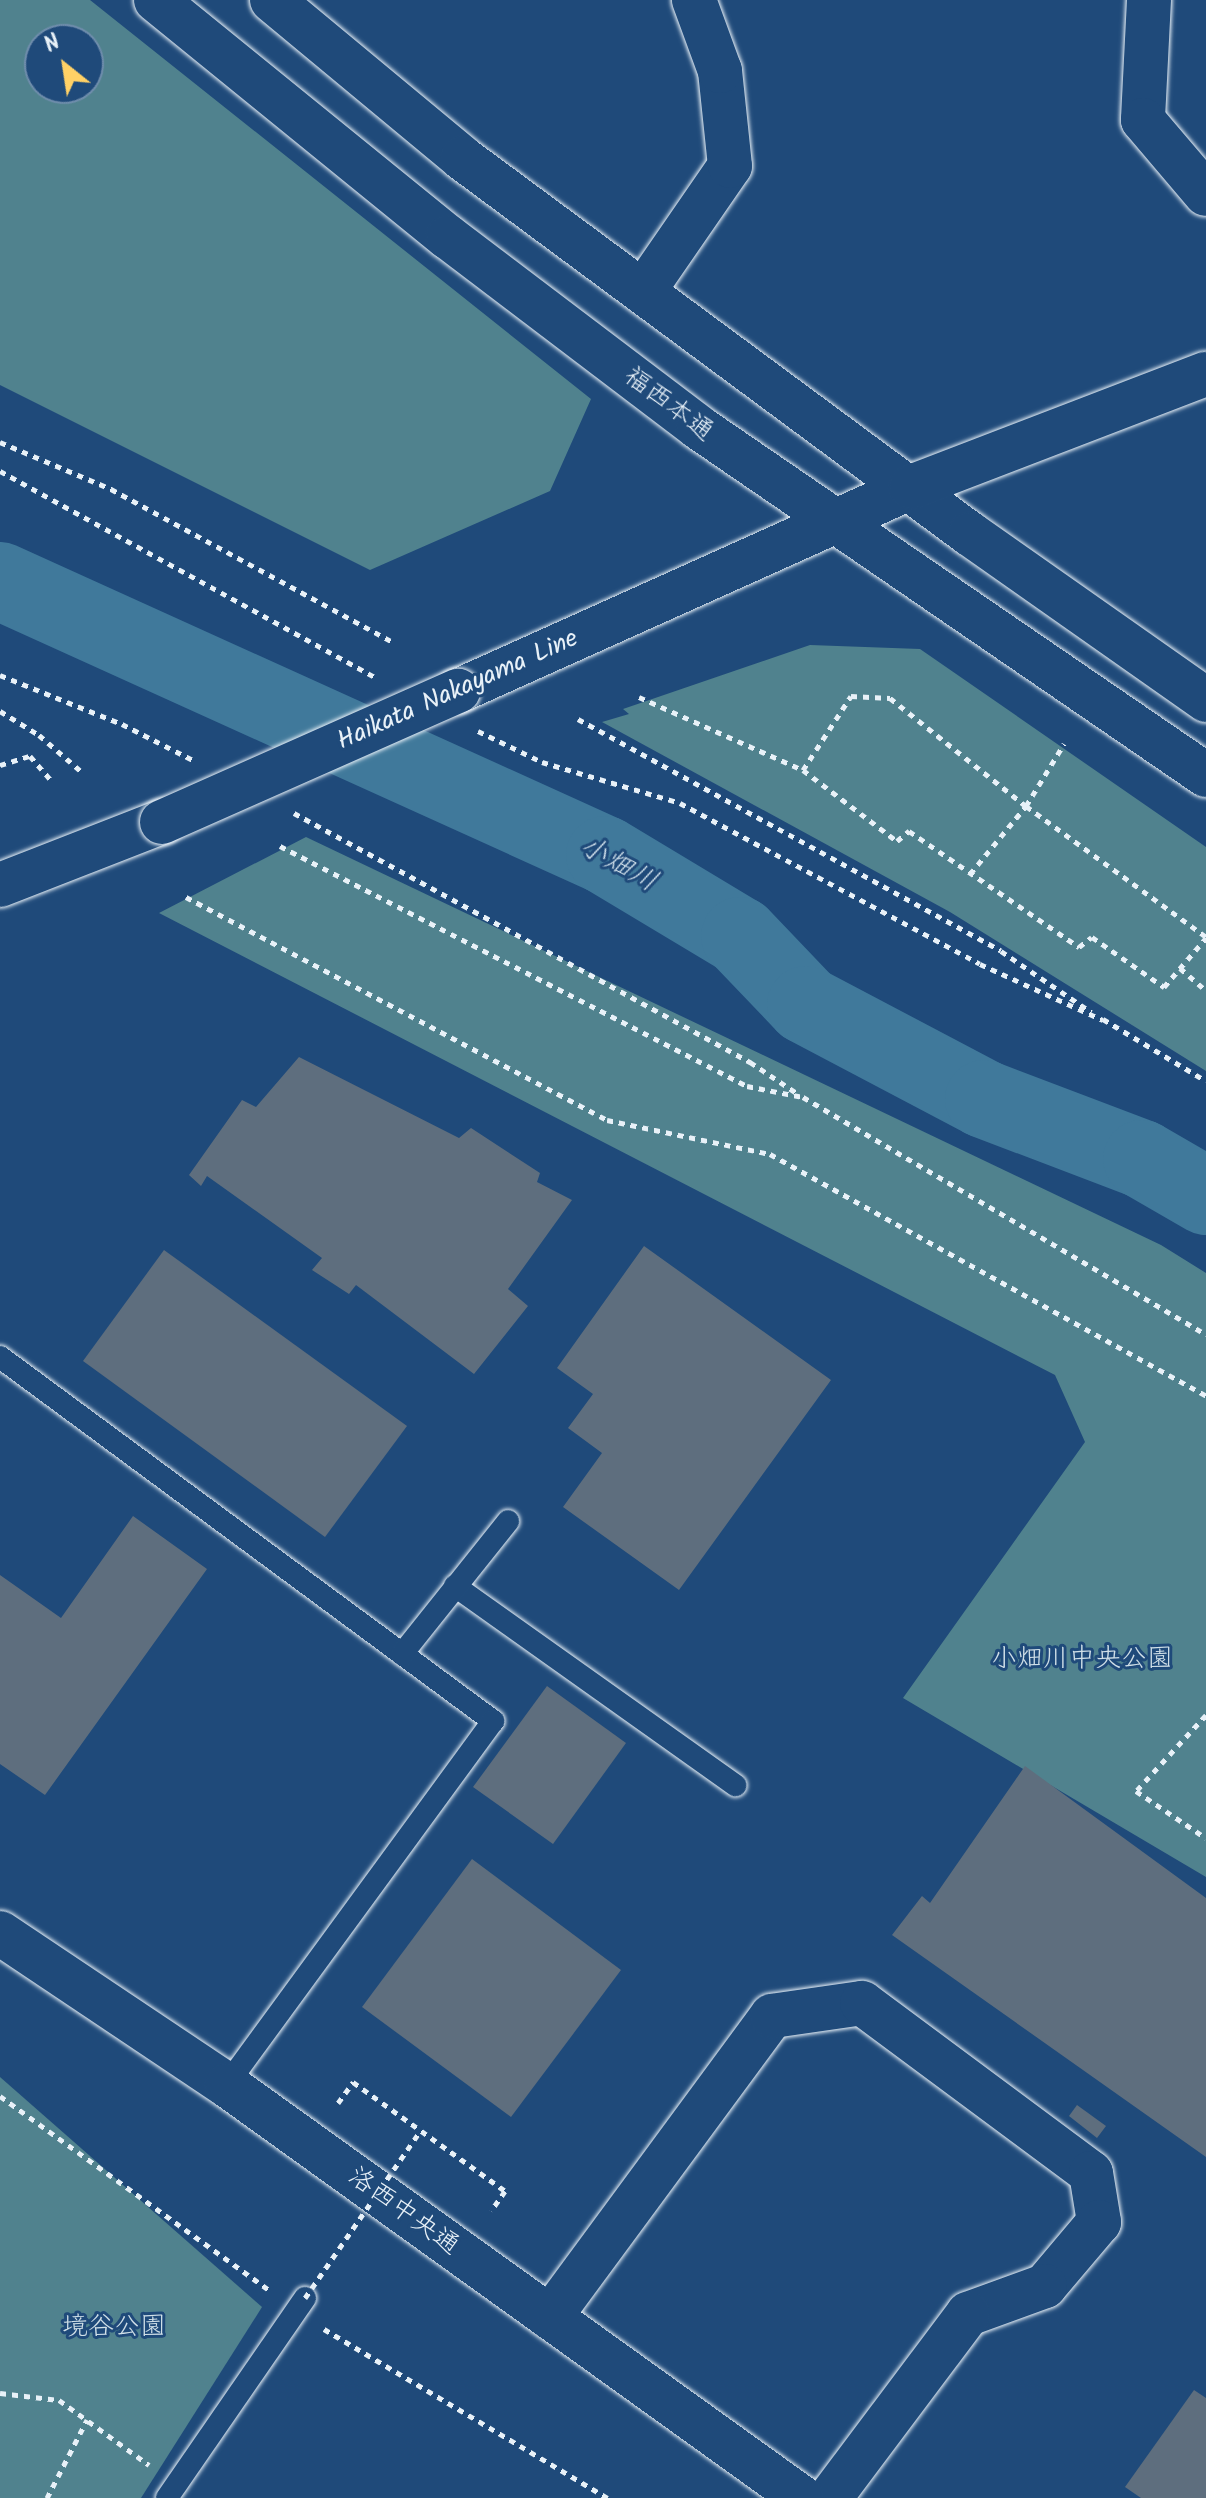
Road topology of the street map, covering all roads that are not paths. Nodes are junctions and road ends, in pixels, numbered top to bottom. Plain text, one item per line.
1 (156, 0) edge
2 (272, 0) edge
3 (694, 0) edge
4 (1149, 0) edge
5 (1206, 194) edge
6 (643, 292) junction
7 (1206, 374) edge
8 (911, 487) junction
9 (832, 523) junction
10 (1206, 700) edge
11 (1206, 775) edge
12 (0, 885) edge
13 (0, 1357) edge
14 (508, 1521) dead end
15 (455, 1586) junction
16 (402, 1654) junction
17 (735, 1785) dead end
18 (0, 1933) edge
19 (227, 2085) junction
20 (301, 2306) road end
21 (550, 2317) junction
22 (171, 2491) edge
23 (802, 2498) edge
24 (830, 2498) edge

1 - 9 street, 福西本通
2 - 6 street
3 - 6 street
4 - 5 street
6 - 8 street
7 - 8 street, Haikata Nakayama Line
8 - 9 street, Haikata Nakayama Line
8 - 10 street
9 - 11 street, 福西本通
9 - 12 street, Haikata Nakayama Line, bridge
13 - 16 lane
14 - 15 lane
15 - 16 lane
15 - 17 lane
16 - 19 lane
18 - 19 street, 洛西中央通
19 - 21 street, 洛西中央通
20 - 22 lane
21 - 23 street, 洛西中央通
21 - 24 street

